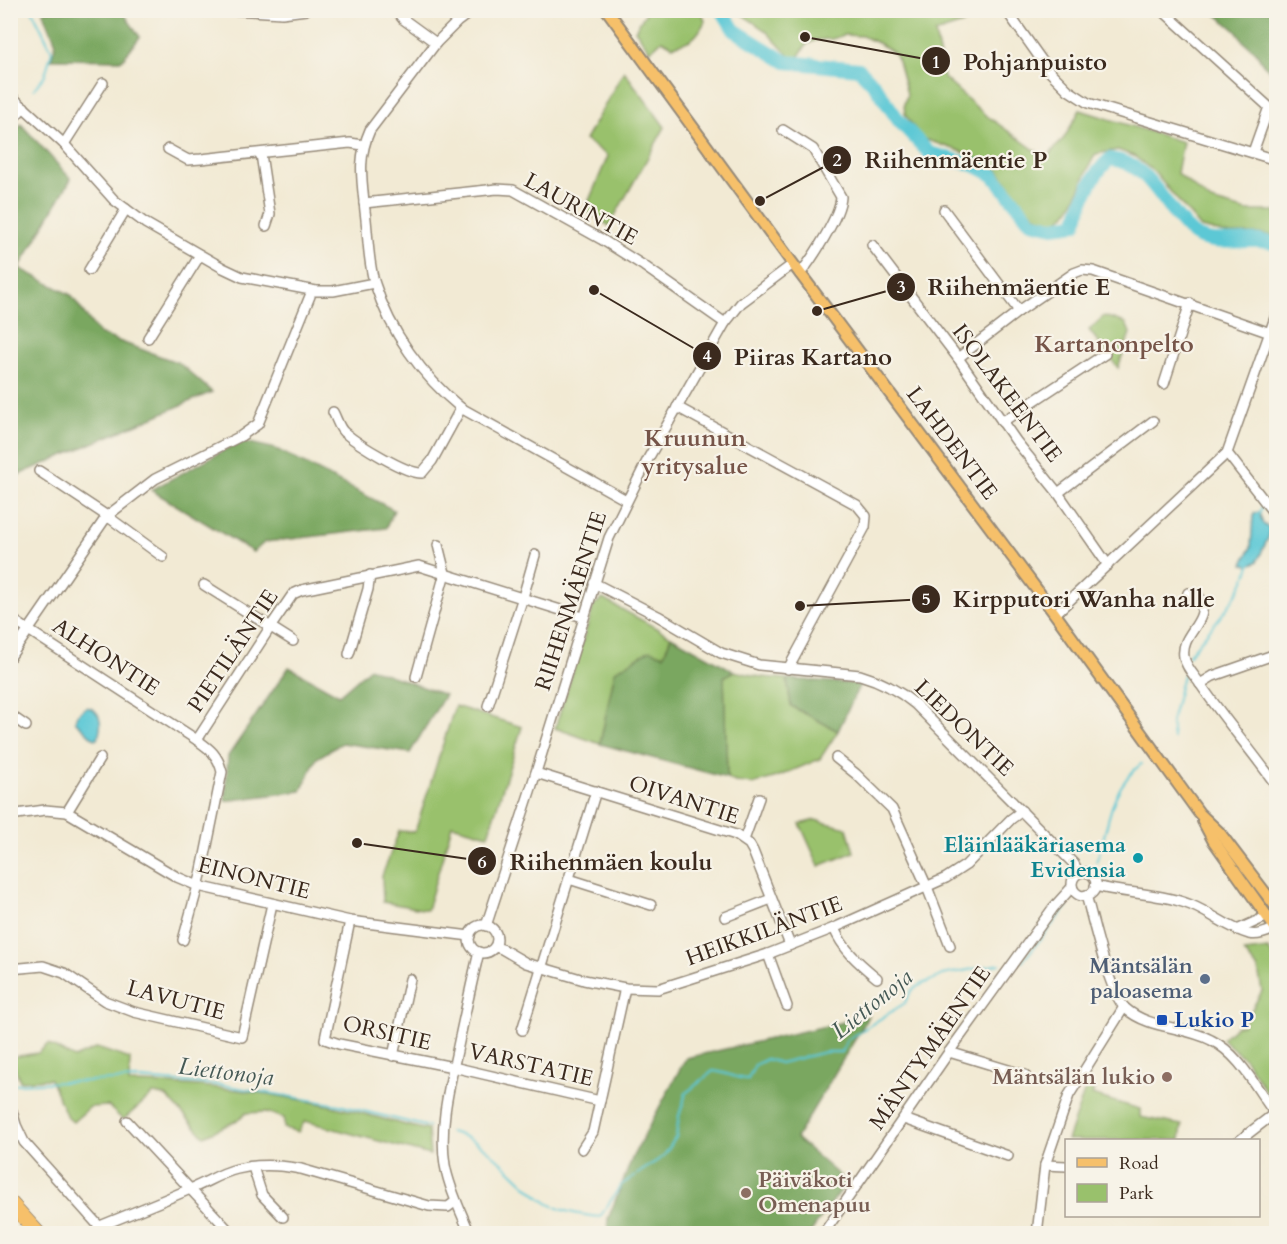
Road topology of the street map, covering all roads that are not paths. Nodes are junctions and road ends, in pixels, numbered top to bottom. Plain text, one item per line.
1 (233, 10) edge
2 (306, 10) edge
3 (396, 10) edge
4 (473, 10) edge
5 (607, 10) edge
6 (1006, 10) edge
7 (1162, 10) edge
8 (436, 44) junction
9 (103, 83) dead end
10 (10, 95) edge
11 (1273, 106) edge
12 (24, 107) junction
13 (10, 122) edge
14 (783, 130) dead end
15 (64, 144) junction
16 (363, 145) junction
17 (168, 149) dead end
18 (1253, 152) junction
19 (261, 154) junction
20 (1276, 160) edge
21 (364, 203) junction
22 (126, 210) junction
23 (944, 210) dead end
24 (266, 226) dead end
25 (872, 245) dead end
26 (200, 255) junction
27 (793, 264) junction
28 (89, 270) dead end
29 (800, 274) junction
30 (374, 283) junction
31 (310, 296) dead end
32 (1190, 303) junction
33 (1019, 311) junction
34 (1276, 315) edge
35 (724, 323) junction
36 (1273, 334) edge
37 (148, 338) dead end
38 (1105, 354) dead end
39 (958, 358) junction
40 (1164, 384) dead end
41 (677, 406) junction
42 (460, 408) junction
43 (333, 412) dead end
44 (1153, 420) dead end
45 (1002, 422) junction
46 (1227, 453) junction
47 (39, 471) dead end
48 (1058, 493) junction
49 (626, 500) junction
50 (107, 516) junction
51 (1276, 516) edge
52 (438, 545) dead end
53 (535, 555) dead end
54 (163, 557) dead end
55 (1108, 565) junction
56 (445, 573) junction
57 (370, 575) junction
58 (594, 583) junction
59 (204, 585) dead end
60 (1188, 593) dead end
61 (524, 597) junction
62 (1055, 614) junction
63 (583, 617) junction
64 (10, 618) edge
65 (271, 626) junction
66 (28, 630) junction
67 (293, 641) dead end
68 (349, 654) dead end
69 (1276, 654) edge
70 (10, 657) edge
71 (788, 669) junction
72 (416, 677) dead end
73 (1200, 684) junction
74 (488, 706) dead end
75 (10, 715) edge
76 (26, 726) dead end
77 (197, 740) junction
78 (100, 758) dead end
79 (836, 758) dead end
80 (536, 773) junction
81 (1276, 785) edge
82 (596, 791) junction
83 (759, 798) dead end
84 (1022, 811) junction
85 (67, 812) junction
86 (10, 815) edge
87 (744, 840) junction
88 (1079, 873) junction
89 (569, 879) junction
90 (198, 886) junction
91 (1095, 886) junction
92 (927, 887) junction
93 (1072, 887) junction
94 (1086, 896) junction
95 (771, 899) junction
96 (272, 904) junction
97 (651, 905) dead end
98 (1274, 912) edge
99 (725, 917) dead end
100 (350, 921) junction
101 (486, 926) junction
102 (834, 928) junction
103 (1276, 928) edge
104 (1237, 930) junction
105 (470, 936) junction
106 (183, 940) dead end
107 (790, 945) junction
108 (951, 946) dead end
109 (495, 947) junction
110 (479, 952) junction
111 (768, 954) junction
112 (540, 967) junction
113 (10, 969) edge
114 (877, 978) dead end
115 (410, 979) dead end
116 (626, 988) junction
117 (787, 1006) dead end
118 (1124, 1007) junction
119 (522, 1030) dead end
120 (949, 1052) junction
121 (393, 1056) junction
122 (453, 1067) junction
123 (1025, 1075) dead end
124 (600, 1101) junction
125 (12, 1111) dead end
126 (1276, 1114) edge
127 (904, 1119) junction
128 (127, 1121) dead end
129 (1241, 1139) edge
130 (582, 1149) dead end
131 (1008, 1156) dead end
132 (1045, 1165) junction
133 (1065, 1166) edge
134 (253, 1167) junction
135 (192, 1189) junction
136 (456, 1201) junction
137 (10, 1202) edge
138 (283, 1217) dead end
139 (103, 1230) edge
140 (39, 1233) edge
141 (232, 1233) edge
142 (470, 1233) edge
143 (823, 1233) edge
144 (1037, 1233) edge

1 - 2 street
3 - 8 street
4 - 8 street
5 - 27 main road, LAHDENTIE
6 - 18 street
7 - 11 street
8 - 16 street
9 - 15 street
10 - 12 street
11 - 18 street
12 - 13 street
12 - 15 street
14 - 29 street
15 - 22 street
16 - 19 street
16 - 21 street
17 - 19 street
18 - 20 street
19 - 24 street
21 - 30 street
21 - 35 street, LAURINTIE
22 - 26 street
22 - 28 street
23 - 33 street
25 - 39 street, ISOLAKEENTIE
26 - 30 street
26 - 37 street
27 - 29 main road, LAHDENTIE
27 - 35 street, RIIHENMÄENTIE
29 - 62 main road, LAHDENTIE
30 - 42 street
31 - 50 street
32 - 33 street
32 - 36 street
32 - 40 street
33 - 39 street
34 - 36 street
35 - 41 street, RIIHENMÄENTIE
36 - 46 street
38 - 45 street
39 - 45 street, ISOLAKEENTIE
41 - 49 street, RIIHENMÄENTIE
41 - 71 street
42 - 43 street
42 - 49 street
44 - 48 street
45 - 48 street, ISOLAKEENTIE
46 - 51 street
46 - 55 street
47 - 50 street
48 - 55 street, ISOLAKEENTIE
49 - 58 street, RIIHENMÄENTIE
50 - 54 street
50 - 66 street
52 - 56 street
53 - 61 street
55 - 62 street
56 - 57 street, PIETILÄNTIE
56 - 61 street, PIETILÄNTIE
56 - 72 street
57 - 65 street, PIETILÄNTIE
57 - 68 street
58 - 63 street, RIIHENMÄENTIE
58 - 71 street, LIEDONTIE
59 - 65 street
60 - 73 street
61 - 63 street, PIETILÄNTIE
61 - 74 street
62 - 98 main road, LAHDENTIE
63 - 80 street, RIIHENMÄENTIE
64 - 66 street, ALHONTIE
65 - 67 street
65 - 77 street, PIETILÄNTIE
66 - 70 street
66 - 77 street, ALHONTIE
69 - 73 street
71 - 84 street, LIEDONTIE
73 - 81 street
75 - 76 street
77 - 90 street, ALHONTIE
78 - 85 street
79 - 92 street
80 - 82 street, OIVANTIE
80 - 101 street, RIIHENMÄENTIE
82 - 87 street, OIVANTIE
82 - 89 street
83 - 87 street
84 - 88 street, LIEDONTIE
84 - 92 street, HEIKKILÄNTIE
85 - 86 street, EINONTIE
85 - 90 street, EINONTIE
87 - 95 street, OIVANTIE
88 - 91 street
88 - 93 street
89 - 97 street
89 - 112 street
90 - 96 street, EINONTIE
90 - 106 street, ALHONTIE
91 - 94 street
91 - 104 street
92 - 102 street, HEIKKILÄNTIE
92 - 108 street
93 - 94 street
93 - 120 street, MÄNTYMÄENTIE
94 - 118 street
95 - 99 street
95 - 107 street, OIVANTIE
96 - 100 street, EINONTIE
96 - 113 street, LAVUTIE
98 - 103 main road, LAHDENTIE
98 - 104 street
100 - 105 street, EINONTIE
100 - 121 street, ORSITIE
101 - 105 street
101 - 109 street
102 - 107 street, HEIKKILÄNTIE
102 - 114 street
103 - 104 street
105 - 110 street
107 - 111 street, HEIKKILÄNTIE
109 - 110 street
109 - 112 street, HEIKKILÄNTIE
110 - 122 street
111 - 116 street, HEIKKILÄNTIE
111 - 117 street
112 - 116 street, HEIKKILÄNTIE
112 - 119 street
115 - 121 street
116 - 124 street, VARSTATIE
118 - 126 street
118 - 132 street
120 - 123 street
120 - 127 street, MÄNTYMÄENTIE
121 - 122 street, ORSITIE
122 - 124 street, VARSTATIE
122 - 136 street
124 - 130 street, VARSTATIE
125 - 139 street
126 - 129 street
127 - 131 street
127 - 143 street, MÄNTYMÄENTIE
128 - 135 street
132 - 133 street
132 - 144 street
134 - 135 street
134 - 136 street
134 - 138 street
135 - 139 street
135 - 141 street
136 - 142 street
137 - 140 highway

